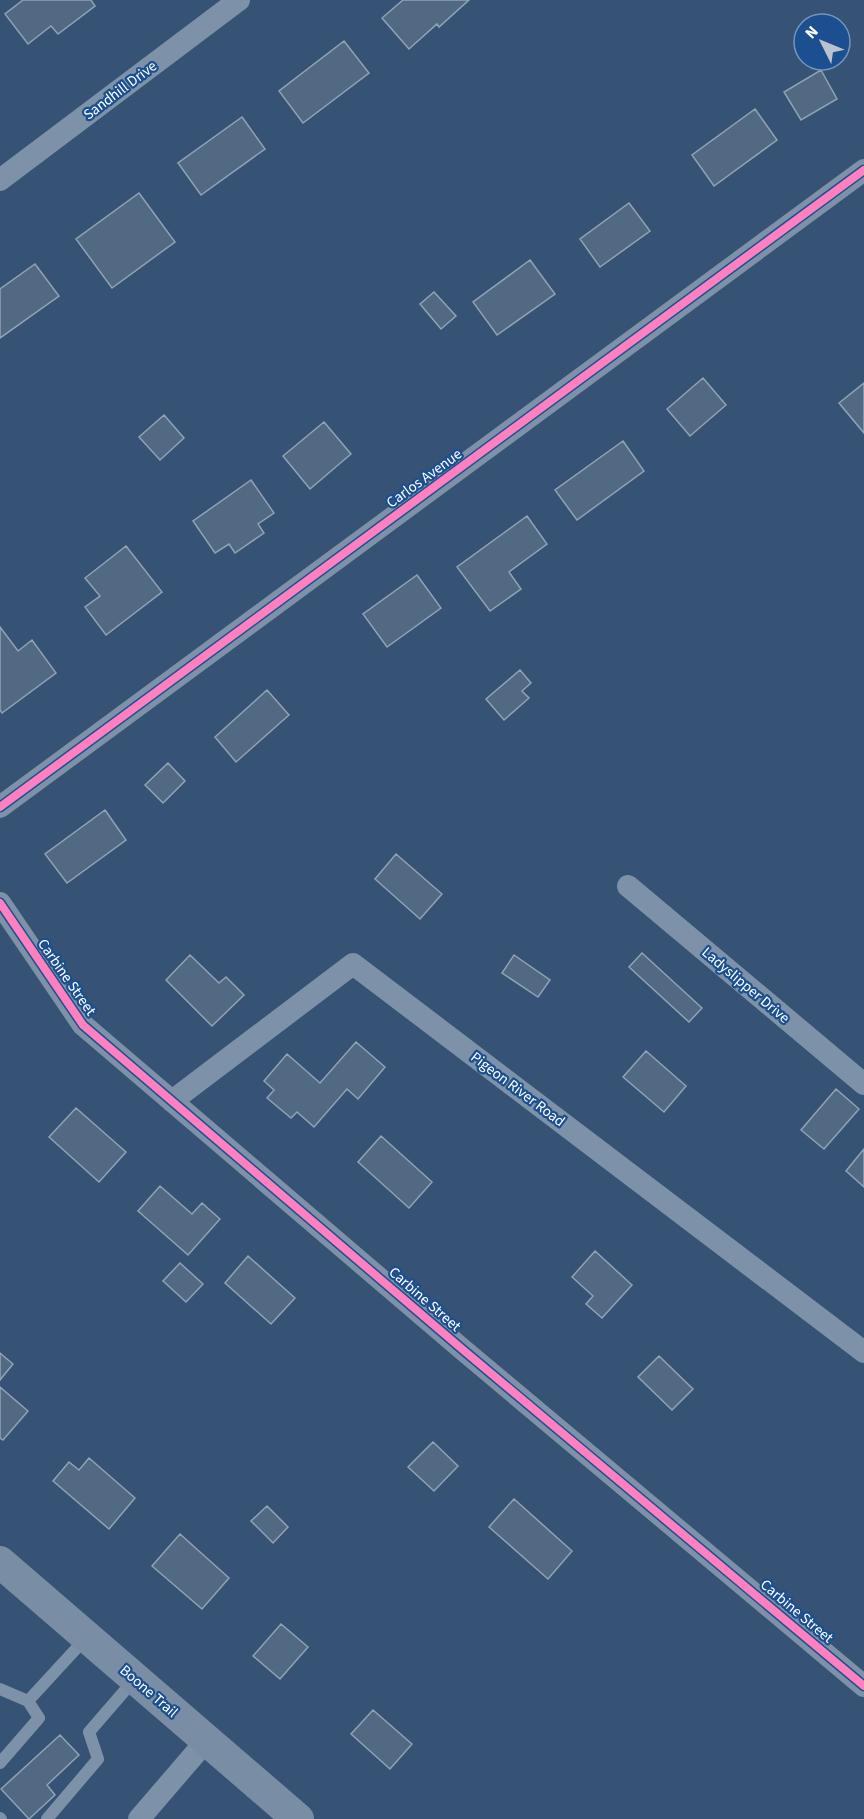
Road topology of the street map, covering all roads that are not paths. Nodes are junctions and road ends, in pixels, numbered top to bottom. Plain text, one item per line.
1 (239, 0) edge
2 (864, 170) edge
3 (0, 180) edge
4 (0, 807) edge
5 (628, 886) dead end
6 (0, 903) edge
7 (864, 1084) edge
8 (172, 1101) junction
9 (864, 1352) edge
10 (0, 1562) edge
11 (87, 1637) junction
12 (134, 1679) junction
13 (864, 1686) edge
14 (0, 1689) edge
15 (28, 1701) junction
16 (206, 1741) junction
17 (0, 1763) edge
18 (47, 1819) edge
19 (139, 1819) edge
20 (298, 1819) edge

1 - 3 street, Sandhill Drive
2 - 4 street, Carlos Avenue
5 - 7 street, Ladyslipper Drive
6 - 8 street, Carbine Street
8 - 9 street, Pigeon River Road
8 - 13 street, Carbine Street
10 - 11 street, Boone Trail
11 - 12 street, Boone Trail
11 - 15 lane
12 - 16 street, Boone Trail
12 - 18 lane
14 - 15 lane
15 - 17 lane
16 - 19 street
16 - 20 street, Boone Trail

